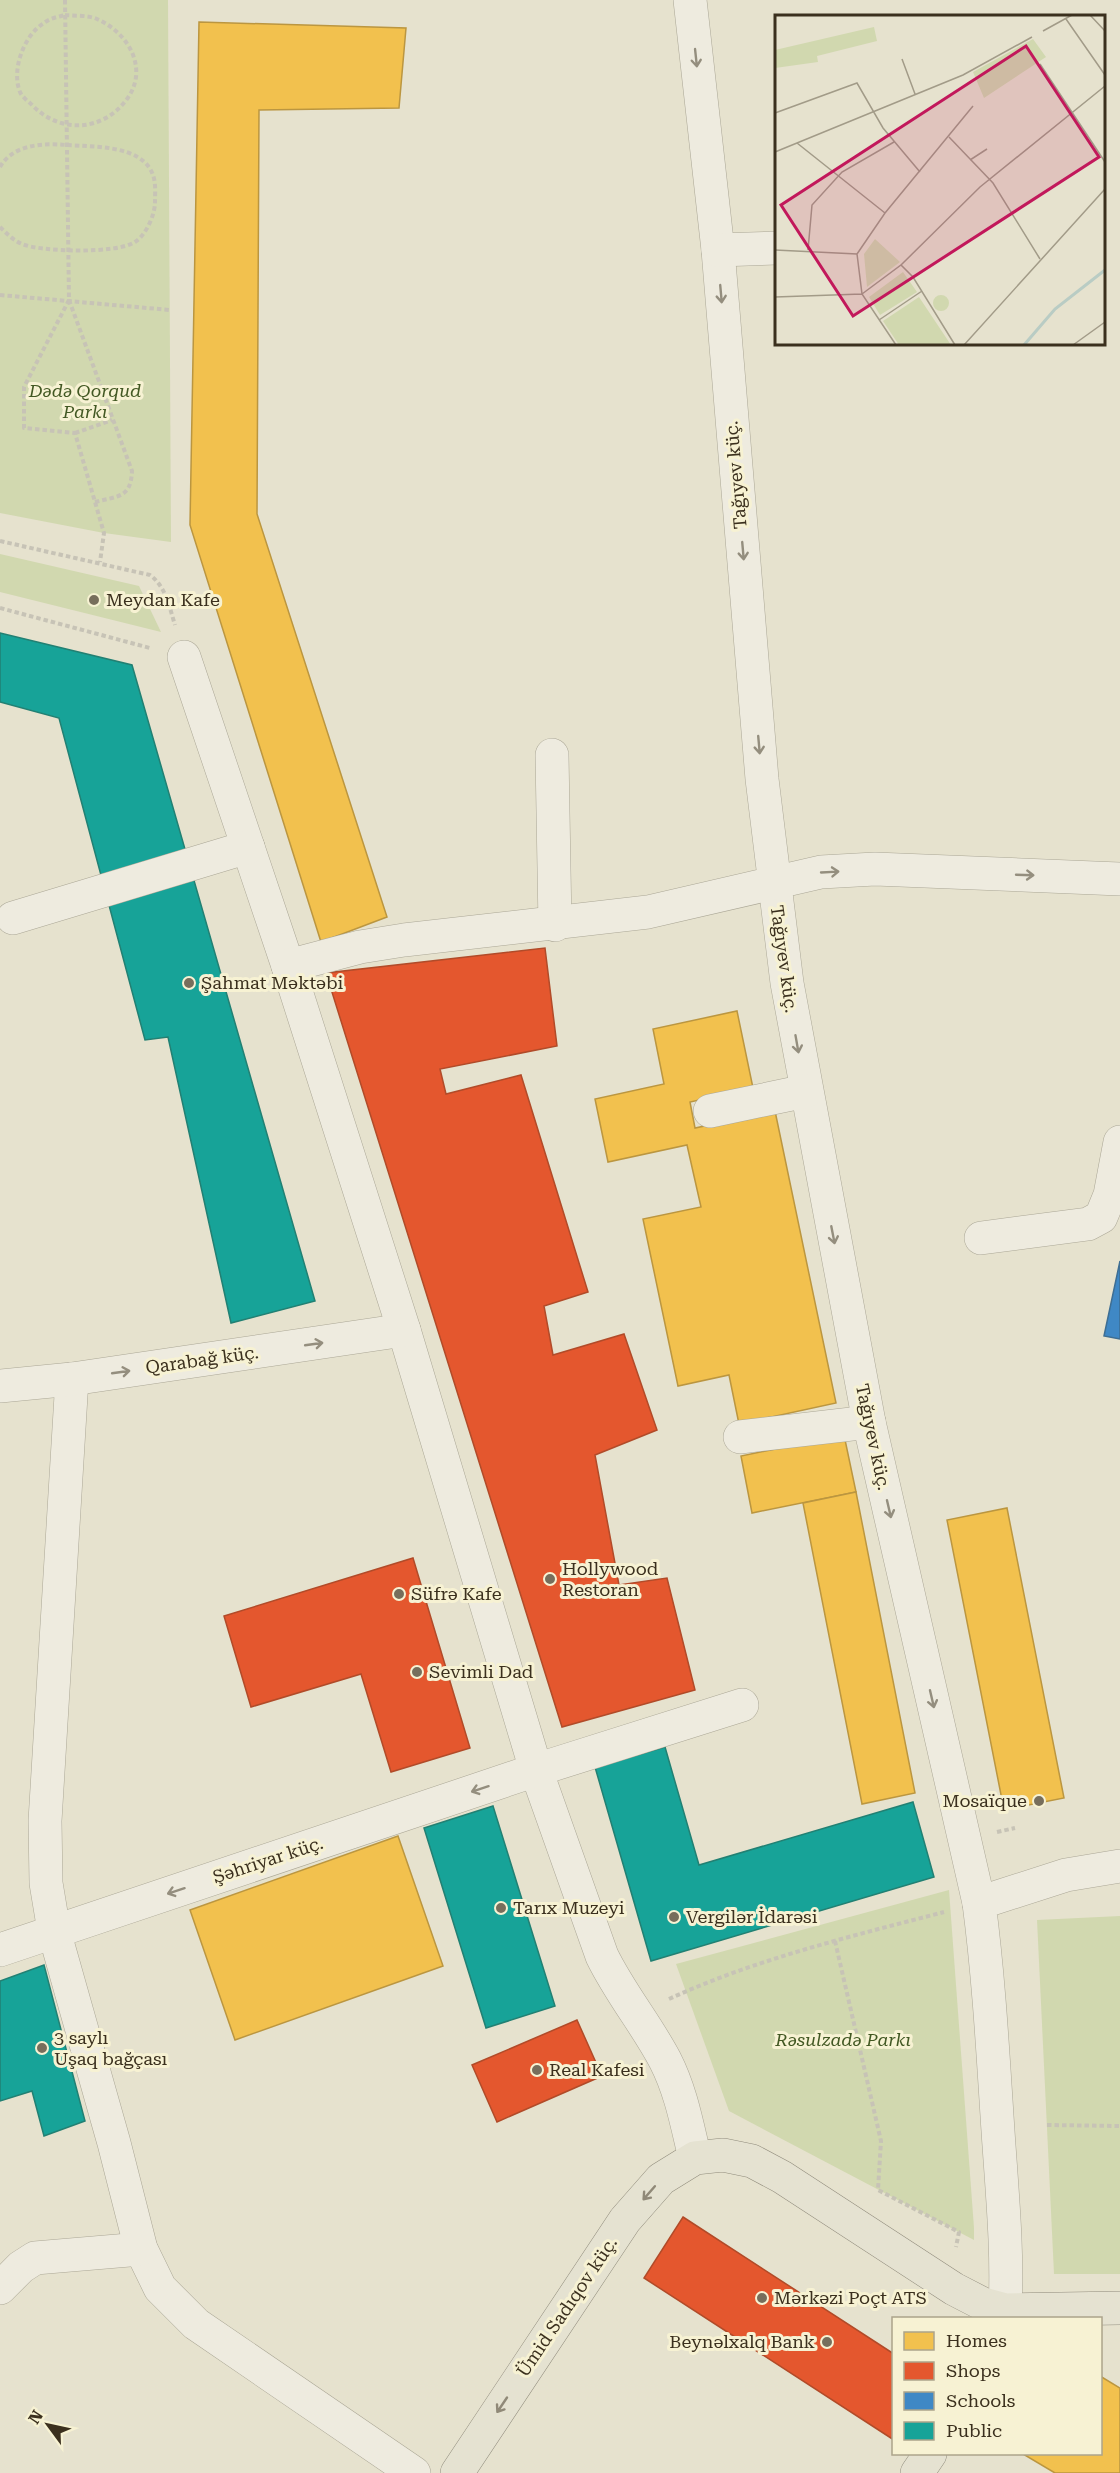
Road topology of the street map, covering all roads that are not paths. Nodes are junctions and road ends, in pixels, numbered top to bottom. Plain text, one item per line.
1 (690, 0) edge
2 (775, 248) edge
3 (717, 250) junction
4 (184, 657) road end
5 (552, 755) dead end
6 (248, 847) junction
7 (1120, 879) edge
8 (773, 882) junction
9 (13, 918) dead end
10 (555, 925) junction
11 (288, 966) junction
12 (806, 1091) junction
13 (710, 1112) dead end
14 (1120, 1142) edge
15 (981, 1238) dead end
16 (404, 1330) junction
17 (72, 1379) junction
18 (0, 1386) edge
19 (869, 1422) junction
20 (740, 1437) dead end
21 (742, 1705) dead end
22 (536, 1770) junction
23 (1120, 1866) edge
24 (979, 1903) junction
25 (54, 1931) junction
26 (0, 1950) edge
27 (695, 2158) junction
28 (141, 2249) junction
29 (0, 2288) edge
30 (1120, 2308) edge
31 (1004, 2314) edge
32 (929, 2455) edge
33 (414, 2473) edge
34 (457, 2473) edge
35 (917, 2473) edge

1 -> 3 street, Tağıyev küç.
2 - 3 street
3 -> 8 street, Tağıyev küç.
4 - 6 street
5 - 10 street
6 - 9 street
6 - 11 street
8 -> 7 street
8 - 10 street
8 -> 12 street, Tağıyev küç.
10 - 11 street
11 - 16 street
12 - 13 street
12 -> 19 street, Tağıyev küç.
14 - 15 street
17 -> 16 street, Qarabağ küç.
16 - 22 street
17 - 18 street, Qarabağ küç.
17 - 25 street
19 - 20 street
19 -> 24 street, Tağıyev küç.
21 - 22 street, Şəhriyar küç.
22 -> 25 street, Şəhriyar küç.
22 - 27 street
23 - 24 street
24 - 31 street, Tağıyev küç.
25 - 26 street, Şəhriyar küç.
25 - 28 street
27 - 31 main road
27 -> 34 main road, Ümid Sadıqov küç.
28 - 29 street
28 - 33 street
30 - 31 main road
32 - 35 main road

